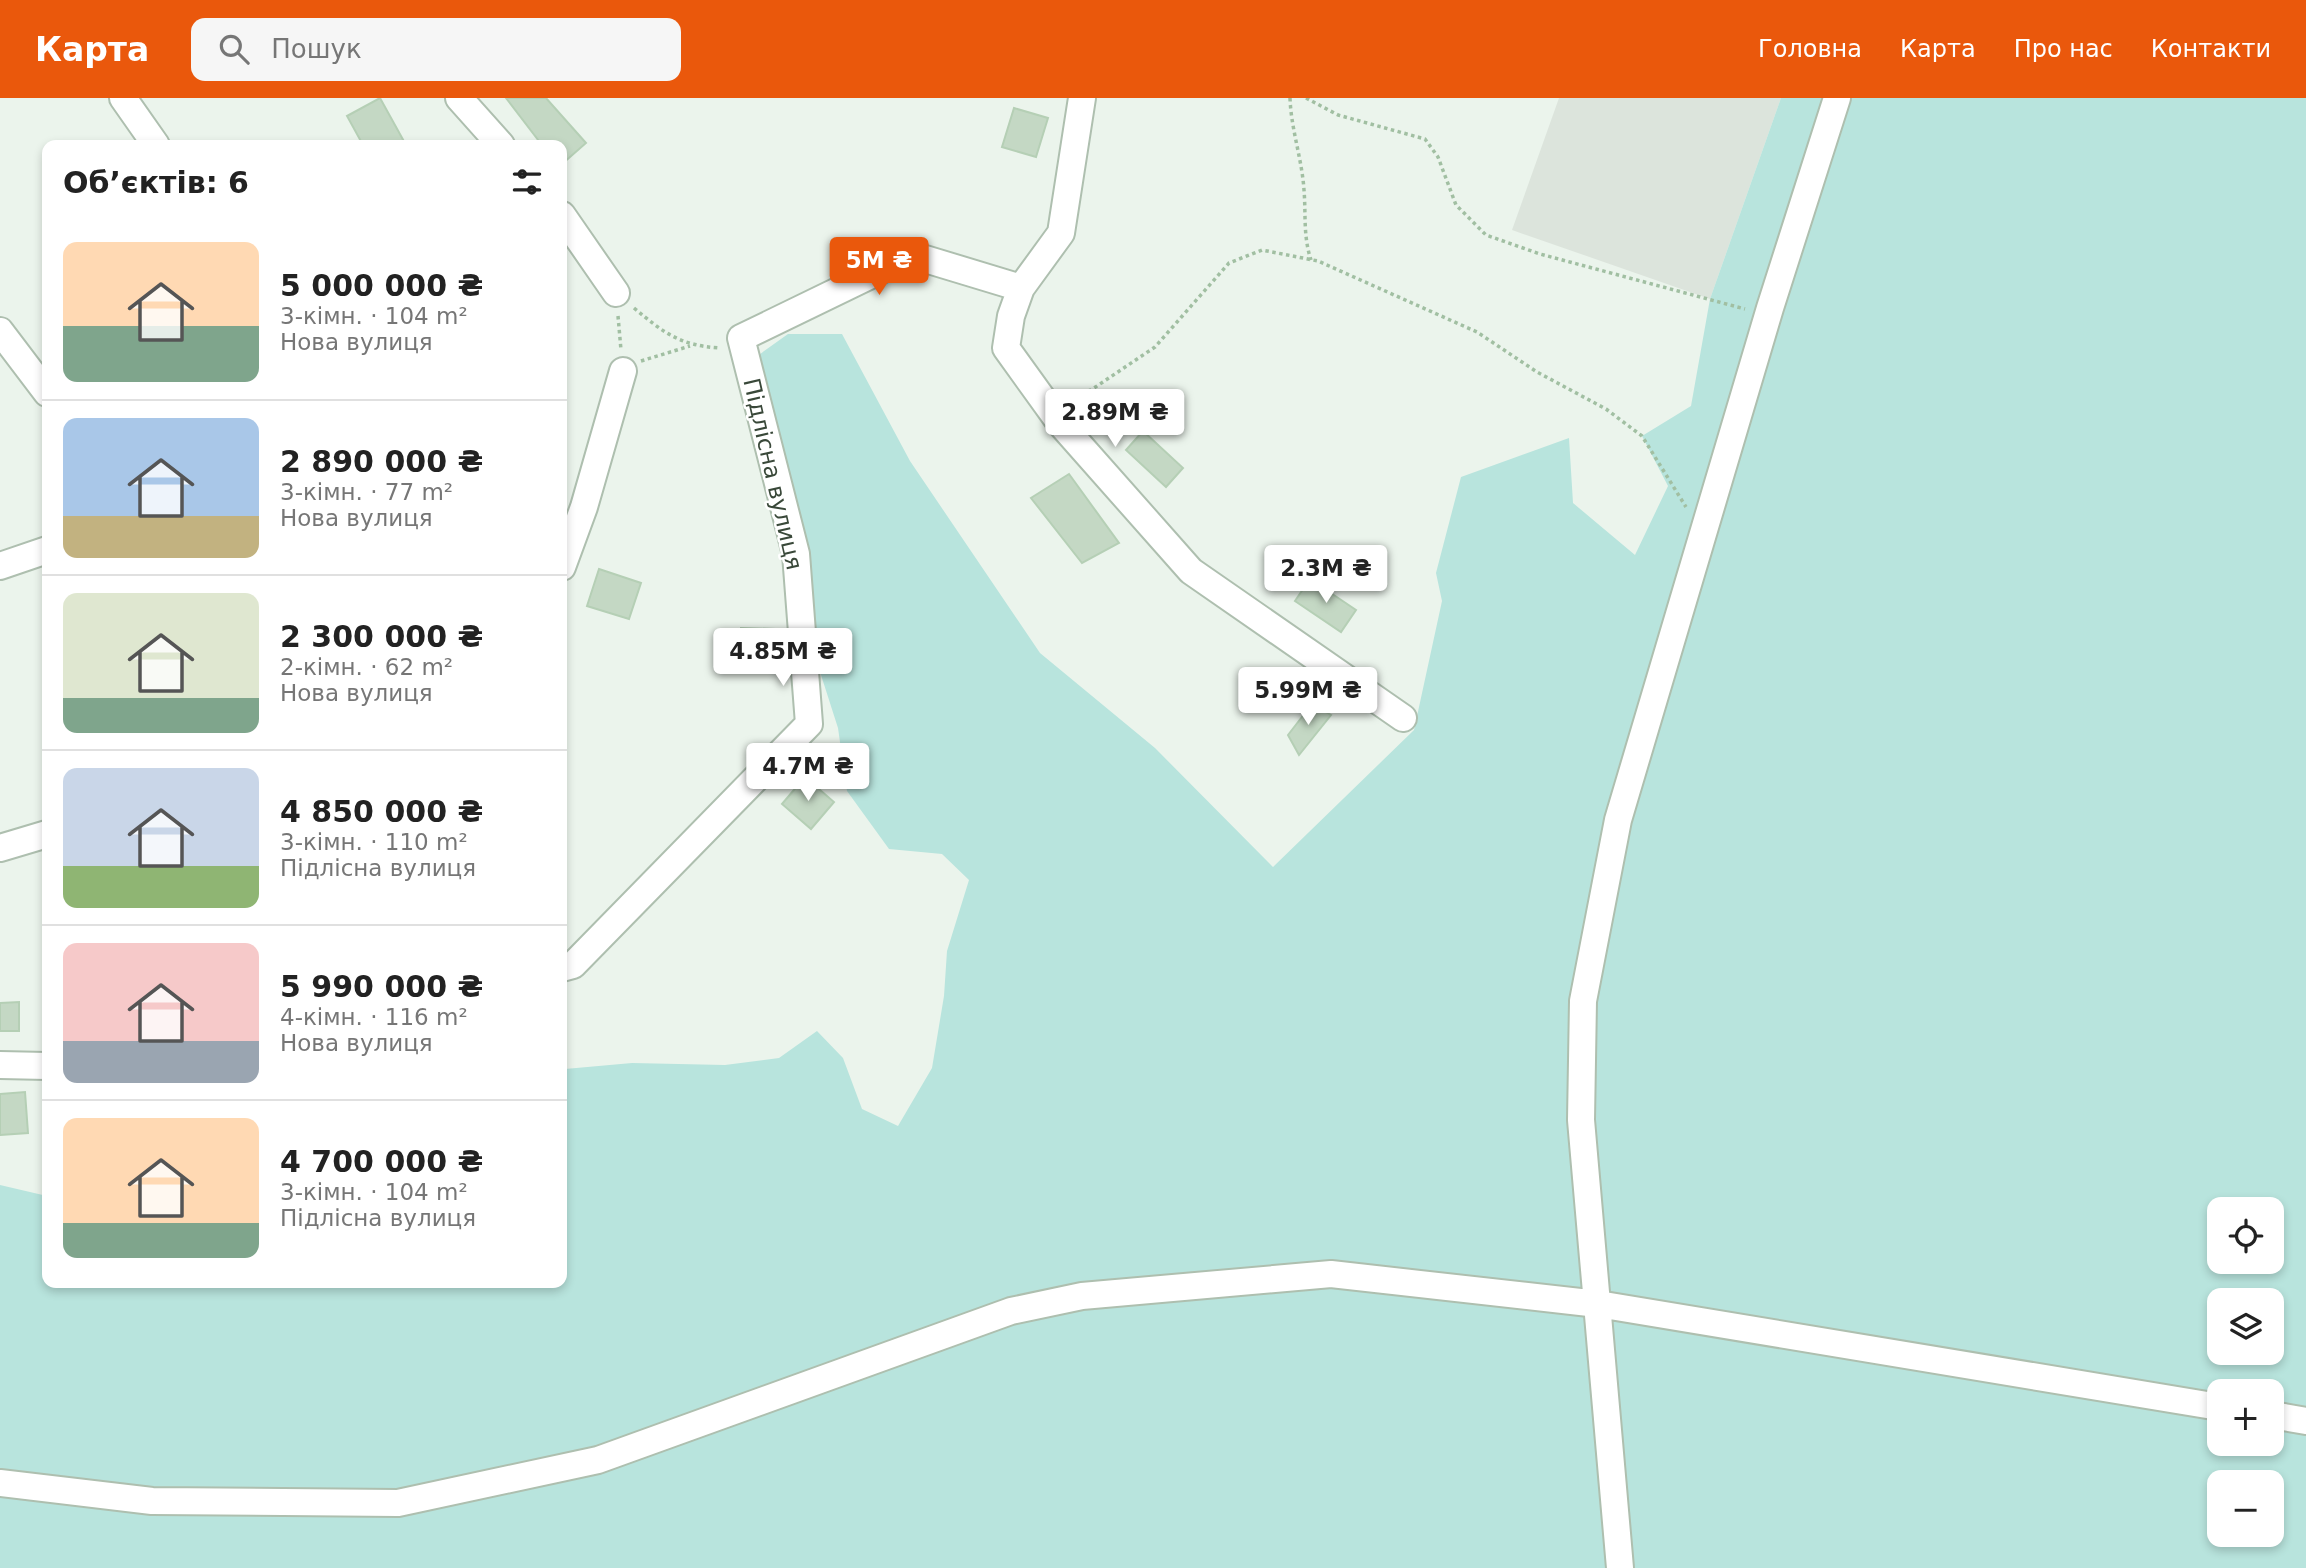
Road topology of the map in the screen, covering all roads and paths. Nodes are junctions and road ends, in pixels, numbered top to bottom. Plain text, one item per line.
1 (123, 98) edge
2 (459, 98) edge
3 (1082, 98) edge
4 (1290, 98) edge
5 (1306, 98) edge
6 (1837, 98) edge
7 (152, 140) edge
8 (497, 140) edge
9 (567, 222) edge
10 (1311, 260) junction
11 (1021, 288) junction
12 (616, 293) junction
13 (1768, 315) junction
14 (0, 331) edge
15 (741, 338) junction
16 (690, 345) junction
17 (623, 372) junction
18 (42, 386) edge
19 (1046, 404) junction
20 (573, 503) edge
21 (1703, 535) junction
22 (567, 538) edge
23 (42, 553) edge
24 (0, 566) edge
25 (1403, 718) dead end
26 (42, 835) edge
27 (0, 848) edge
28 (567, 967) edge
29 (0, 1065) edge
30 (42, 1066) edge
31 (1598, 1304) junction
32 (2207, 1405) edge
33 (2284, 1417) edge
34 (2306, 1421) edge
35 (0, 1483) edge
36 (1620, 1568) edge

1 - 7 street
2 - 8 street
3 - 11 street
4 - 10 path
5 - 13 path
6 - 13 street
9 - 12 street
10 - 19 path
10 - 21 path
11 - 15 street
11 - 19 street
12 - 16 path
12 - 17 path
13 - 21 street
14 - 18 street
15 - 16 path
15 - 28 street, Підлісна вулиця
16 - 17 path
17 - 20 street
19 - 25 street
20 - 22 street
21 - 31 street
23 - 24 street
26 - 27 street
29 - 30 street
31 - 32 street
31 - 35 street
31 - 36 street
33 - 34 street

